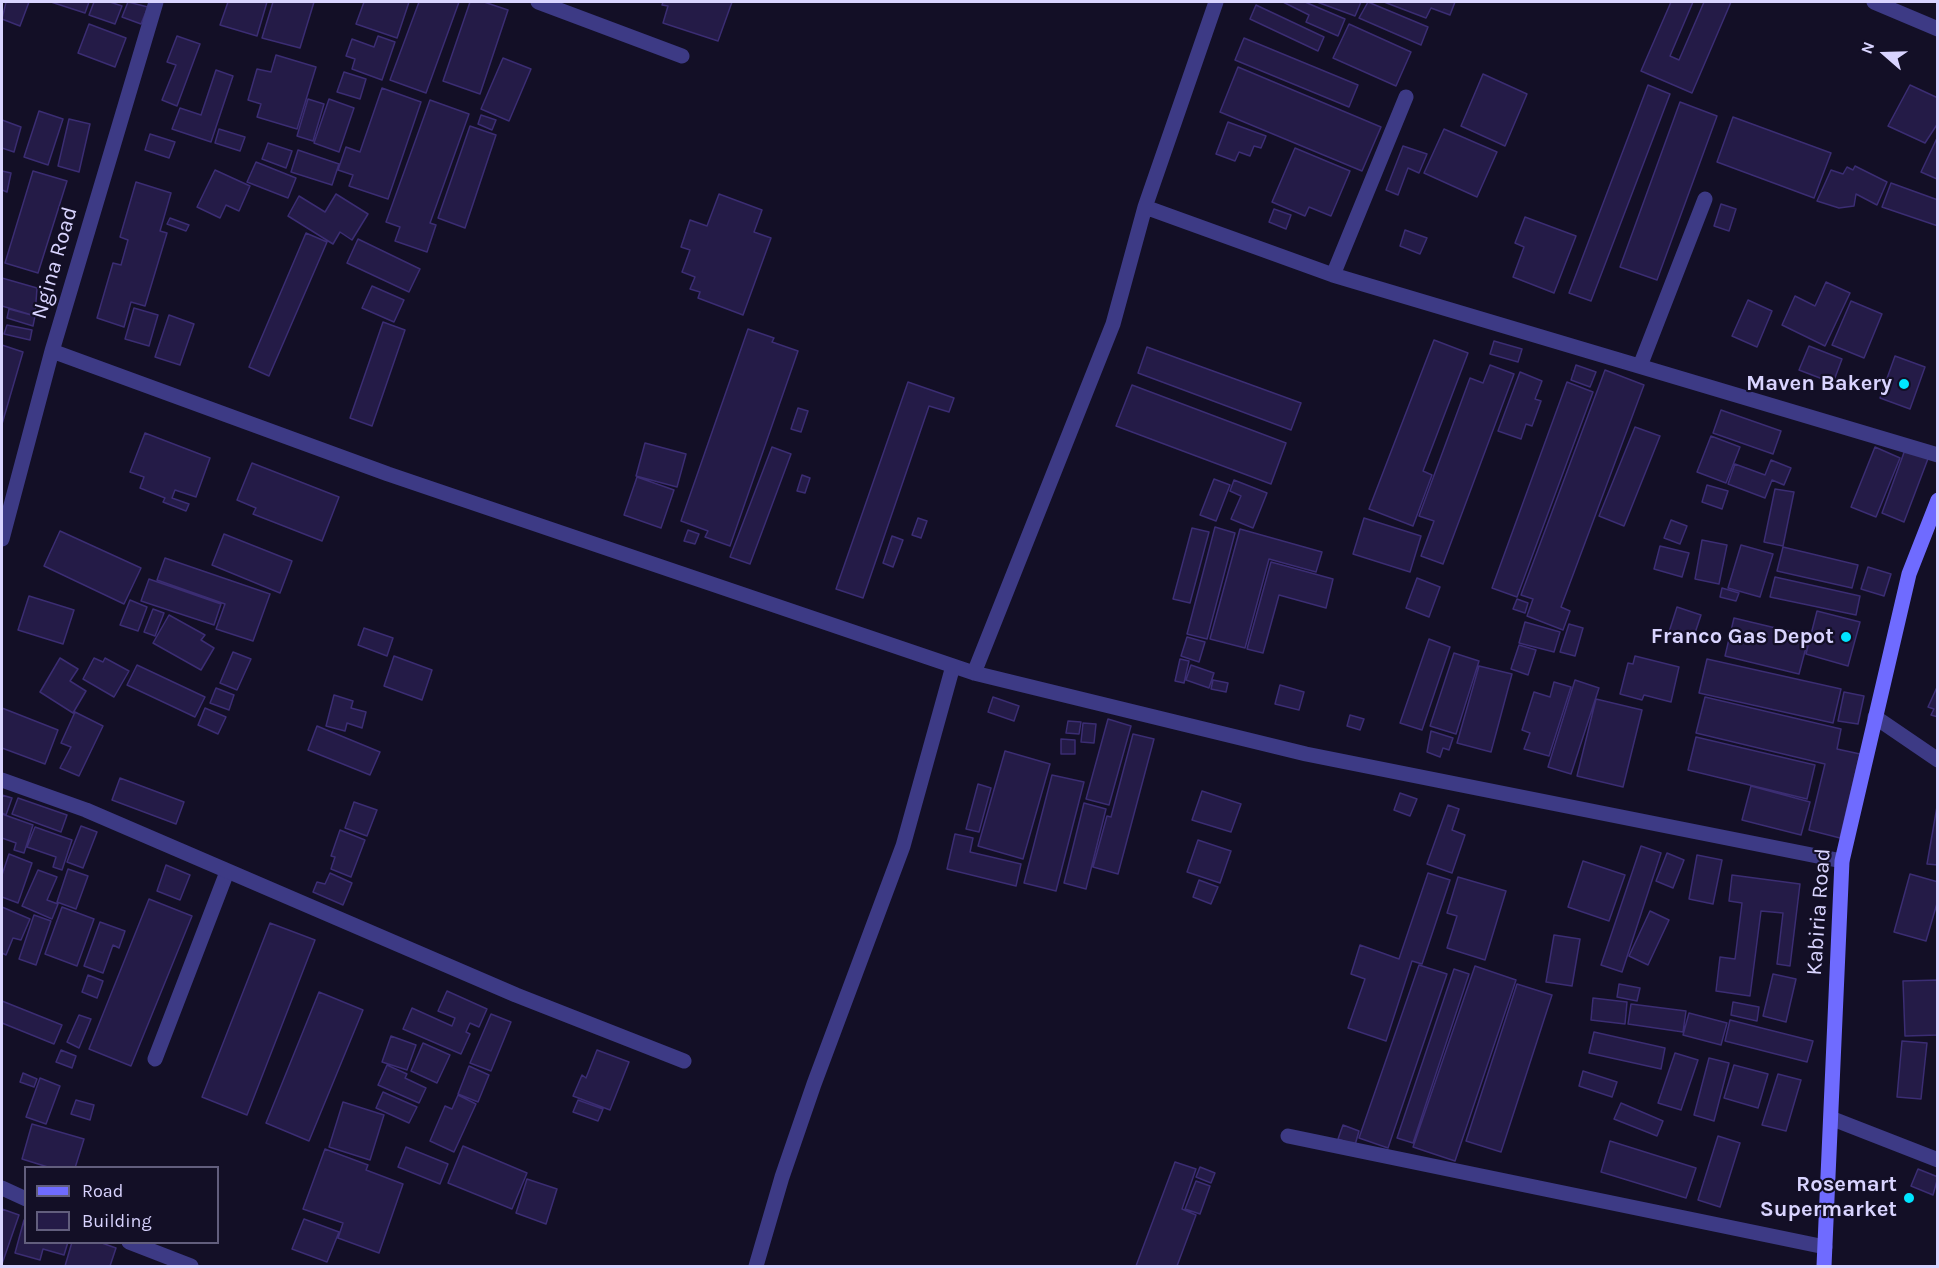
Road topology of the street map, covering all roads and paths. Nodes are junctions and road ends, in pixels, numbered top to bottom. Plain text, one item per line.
1 (156, 2) edge
2 (538, 2) edge
3 (1216, 2) edge
4 (1874, 2) edge
5 (1938, 29) edge
6 (682, 56) dead end
7 (1406, 97) dead end
8 (1705, 199) dead end
9 (1145, 207) junction
10 (1333, 275) junction
11 (52, 351) junction
12 (1640, 366) junction
13 (1938, 455) edge
14 (1938, 500) edge
15 (2, 538) edge
16 (953, 666) junction
17 (974, 673) junction
18 (1875, 717) junction
19 (1938, 760) edge
20 (2, 780) edge
21 (1842, 861) junction
22 (227, 872) junction
23 (154, 1059) dead end
24 (684, 1061) dead end
25 (1833, 1119) junction
26 (1288, 1136) dead end
27 (1938, 1160) edge
28 (2, 1188) edge
29 (24, 1198) edge
30 (134, 1244) edge
31 (1826, 1247) junction
32 (191, 1266) edge
33 (756, 1266) edge
34 (1824, 1266) edge

1 - 11 street, Ngina Road
2 - 6 street
3 - 9 street
4 - 5 street
7 - 10 street
8 - 12 street
9 - 10 street
9 - 17 street
10 - 12 street
11 - 15 street, Ngina Road
11 - 16 street
12 - 13 street
14 - 18 main road, Kabiria Road
16 - 17 street
16 - 33 street
17 - 21 street
18 - 19 street
18 - 21 main road, Kabiria Road
20 - 22 street
21 - 25 main road, Kabiria Road
22 - 23 street
22 - 24 street
25 - 27 street
25 - 31 main road, Kabiria Road
26 - 31 street
28 - 29 street
30 - 32 street
31 - 34 main road, Kabiria Road

